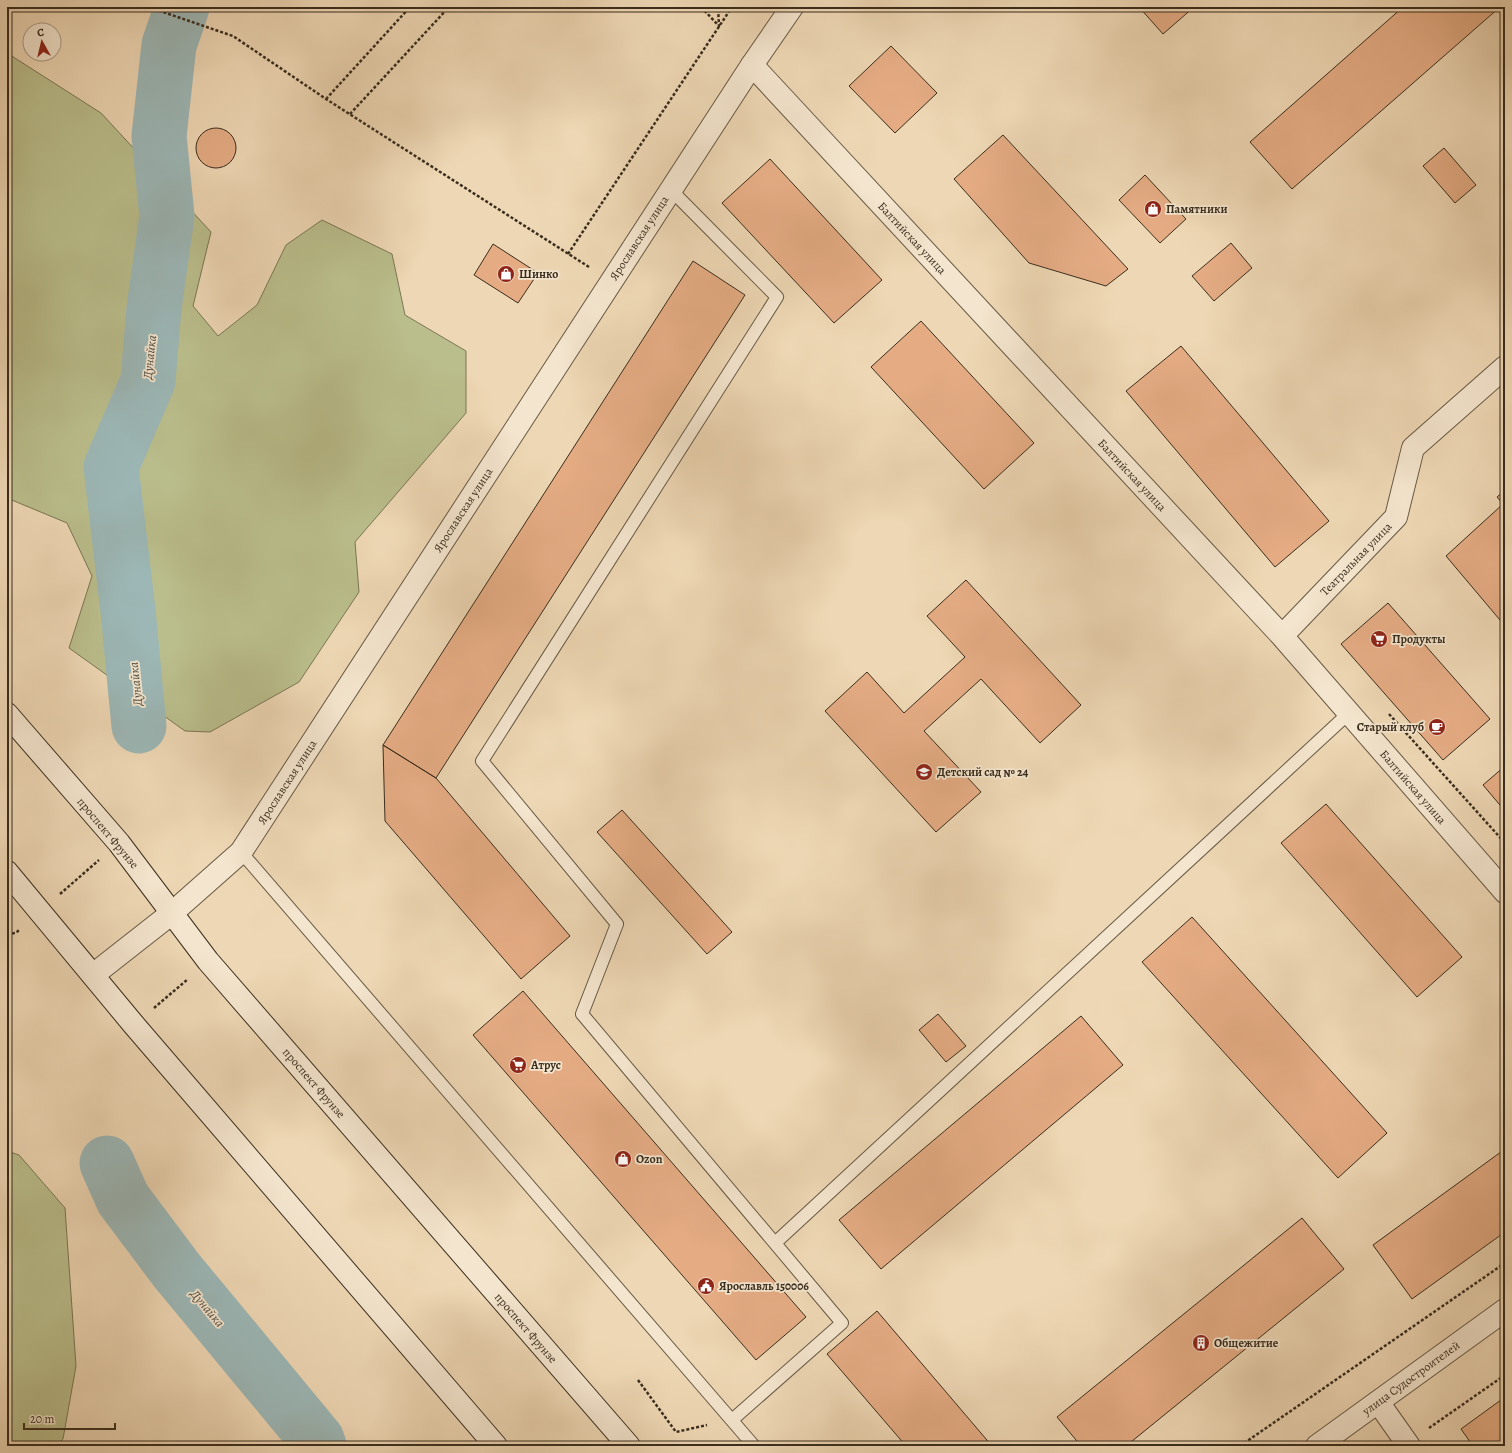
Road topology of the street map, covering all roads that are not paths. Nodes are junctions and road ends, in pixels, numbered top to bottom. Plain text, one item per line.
1 (792, 7) edge
2 (752, 65) junction
3 (671, 190) junction
4 (1505, 367) edge
5 (1282, 636) junction
6 (1349, 713) junction
7 (7, 714) edge
8 (241, 852) junction
9 (7, 872) edge
10 (1505, 892) edge
11 (172, 913) junction
12 (93, 975) junction
13 (775, 1243) junction
14 (1505, 1310) edge
15 (1378, 1402) junction
16 (732, 1420) junction
17 (1408, 1445) edge
18 (496, 1446) edge
19 (629, 1446) edge
20 (754, 1446) edge
21 (1317, 1446) edge

1 - 2 street, Ярославская улица
2 - 3 street, Ярославская улица
2 - 5 street, Балтийская улица
3 - 8 street, Ярославская улица
3 - 13 lane
4 - 5 street, Театральная улица
5 - 6 street, Балтийская улица
6 - 10 street, Балтийская улица
6 - 13 lane
7 - 11 street, проспект Фрунзе
8 - 11 street, Ярославская улица
8 - 16 lane
9 - 12 street
11 - 12 street, Ярославская улица
11 - 19 street, проспект Фрунзе
12 - 18 street
13 - 16 lane
14 - 15 street, улица Судостроителей
15 - 17 street
15 - 21 street, улица Судостроителей
16 - 20 lane

